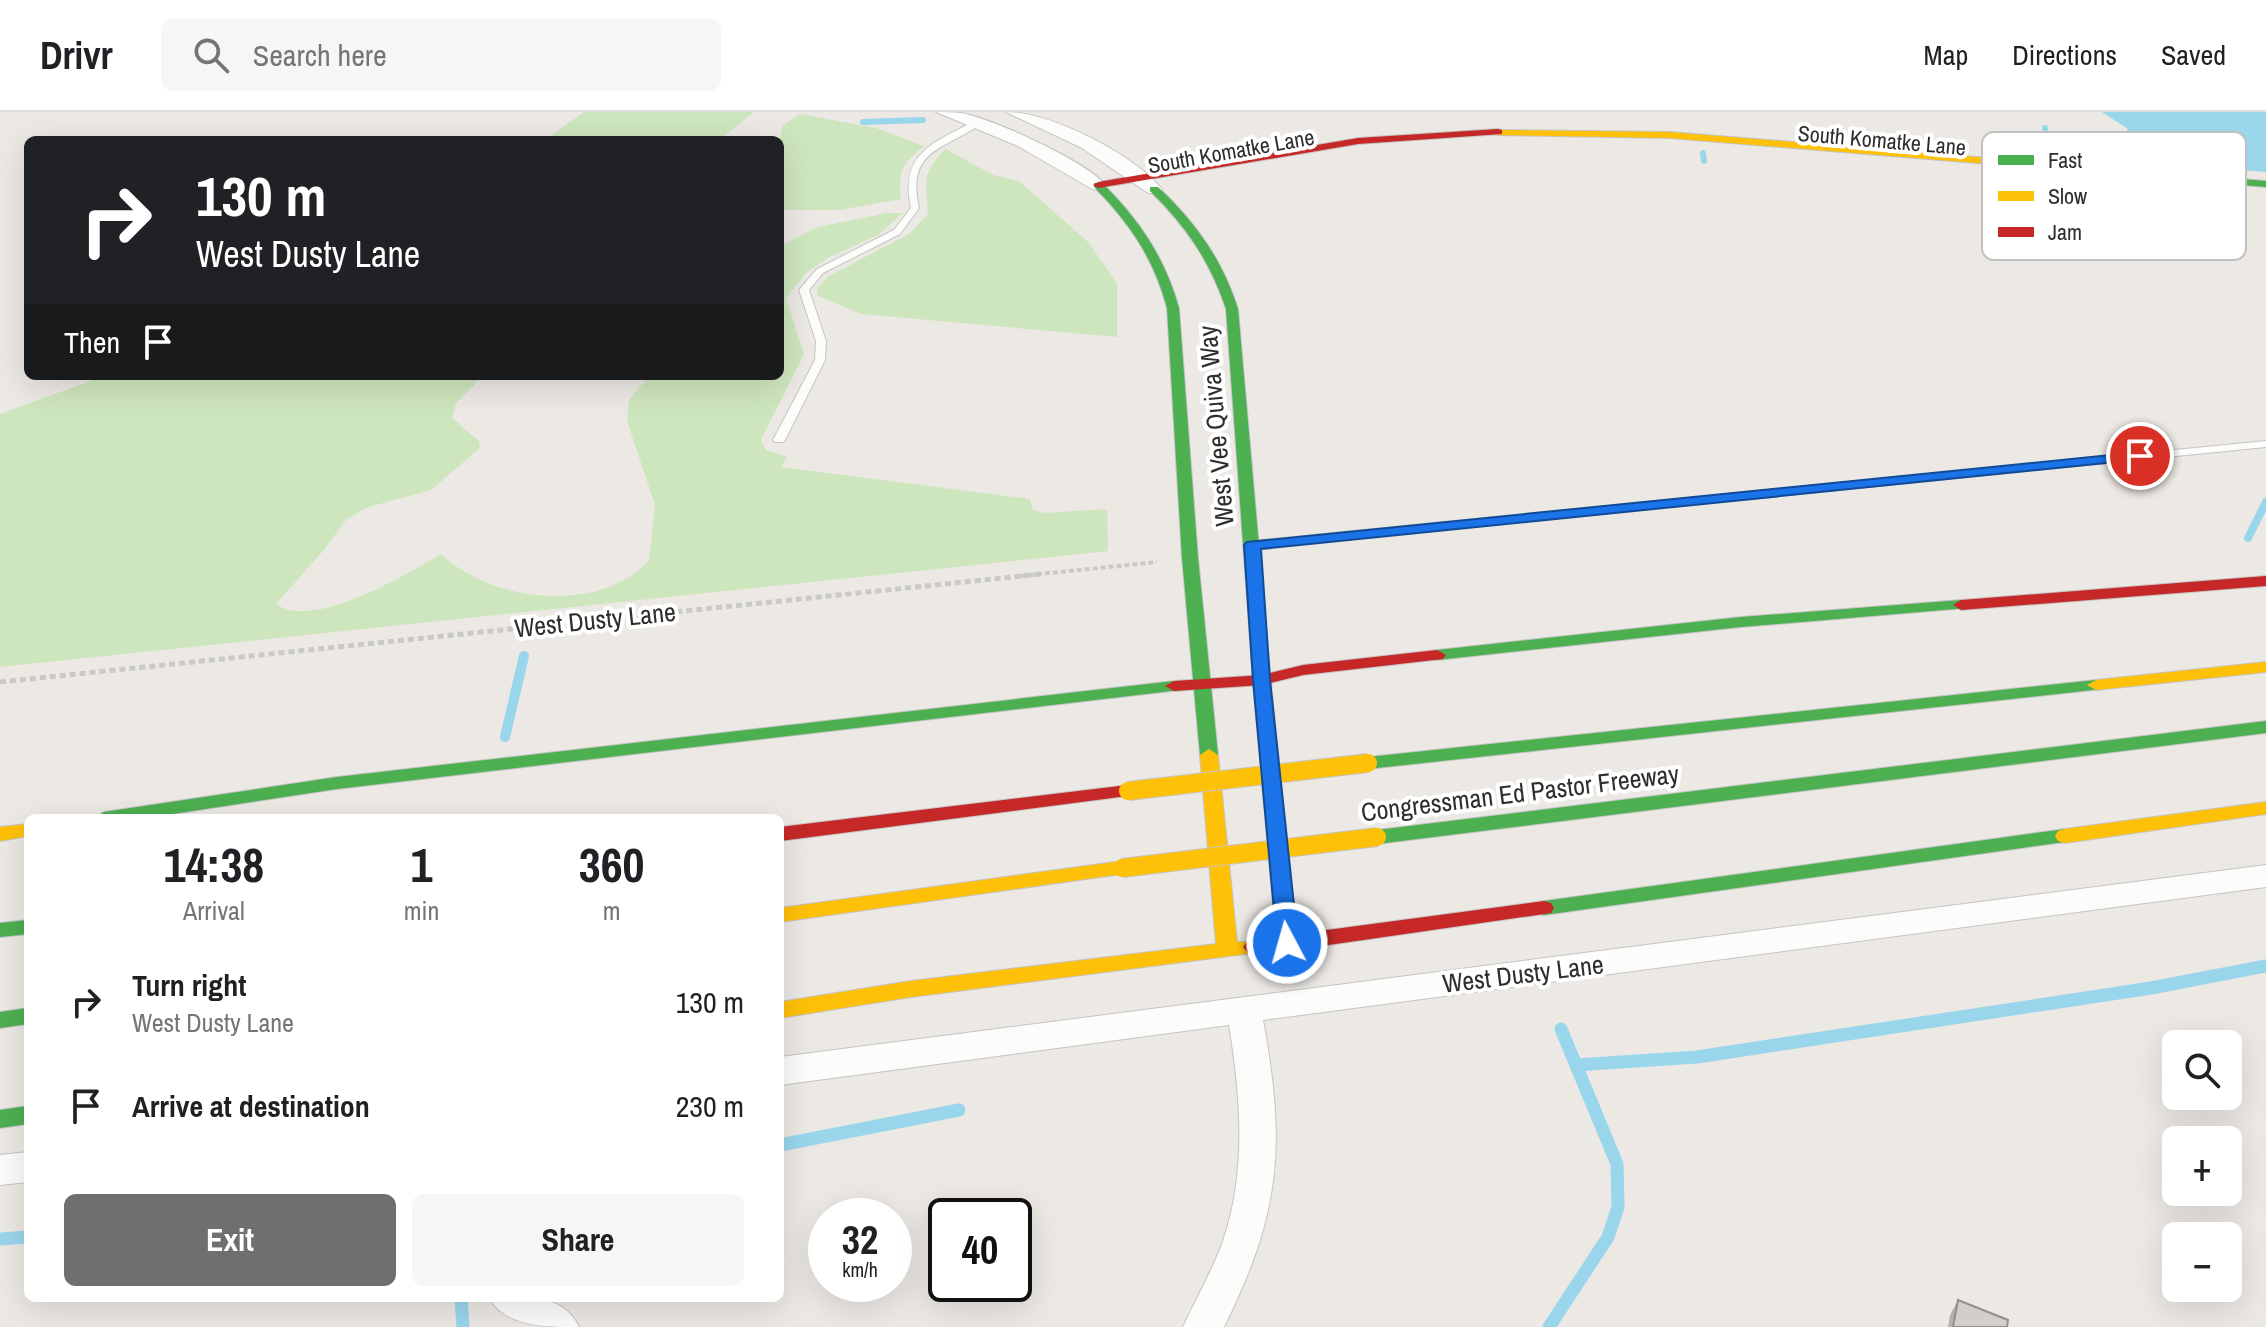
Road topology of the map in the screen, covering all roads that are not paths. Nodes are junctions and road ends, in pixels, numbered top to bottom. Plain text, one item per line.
1 (944, 112) edge
2 (1014, 112) edge
3 (978, 123) junction
4 (1982, 161) edge
5 (1982, 173) edge
6 (2246, 182) edge
7 (1147, 183) junction
8 (2266, 184) edge
9 (1105, 191) junction
10 (2246, 196) edge
11 (2266, 198) edge
12 (779, 440) dead end
13 (2266, 444) edge
14 (1252, 545) junction
15 (2266, 581) edge
16 (2266, 667) edge
17 (1262, 680) junction
18 (1201, 686) junction
19 (2266, 727) edge
20 (2266, 808) edge
21 (131, 814) edge
22 (24, 831) edge
23 (0, 834) edge
24 (784, 834) edge
25 (2266, 876) edge
26 (784, 914) edge
27 (24, 927) edge
28 (0, 930) edge
29 (1287, 943) junction
30 (1227, 950) junction
31 (784, 1009) edge
32 (1244, 1011) junction
33 (24, 1017) edge
34 (0, 1020) edge
35 (784, 1070) edge
36 (24, 1116) edge
37 (0, 1119) edge
38 (24, 1167) edge
39 (0, 1170) edge
40 (516, 1302) edge
41 (559, 1327) edge
42 (1203, 1327) edge

1 - 3 street
2 - 7 street, South Komatke Lane
3 - 9 street
3 - 12 lane
4 - 7 main road, South Komatke Lane
5 - 7 main road, South Komatke Lane
6 - 8 main road, South Komatke Lane
7 - 9 main road
7 - 14 main road, West Vee Quiva Way
9 - 18 main road, West Vee Quiva Way
10 - 11 main road, South Komatke Lane
13 - 14 lane
14 - 17 main road, West Vee Quiva Way
15 - 17 main road
16 - 24 main road, Congressman Ed Pastor Freeway, bridge
17 - 18 main road
17 - 29 main road, West Vee Quiva Way
18 - 21 main road
18 - 30 main road, West Vee Quiva Way
19 - 26 main road, Congressman Ed Pastor Freeway, bridge
20 - 29 main road
22 - 23 main road
25 - 32 street, West Dusty Lane
27 - 28 main road
29 - 30 main road
30 - 31 main road
32 - 35 street, West Dusty Lane
32 - 42 street
33 - 34 main road
36 - 37 main road
38 - 39 street
40 - 41 street

